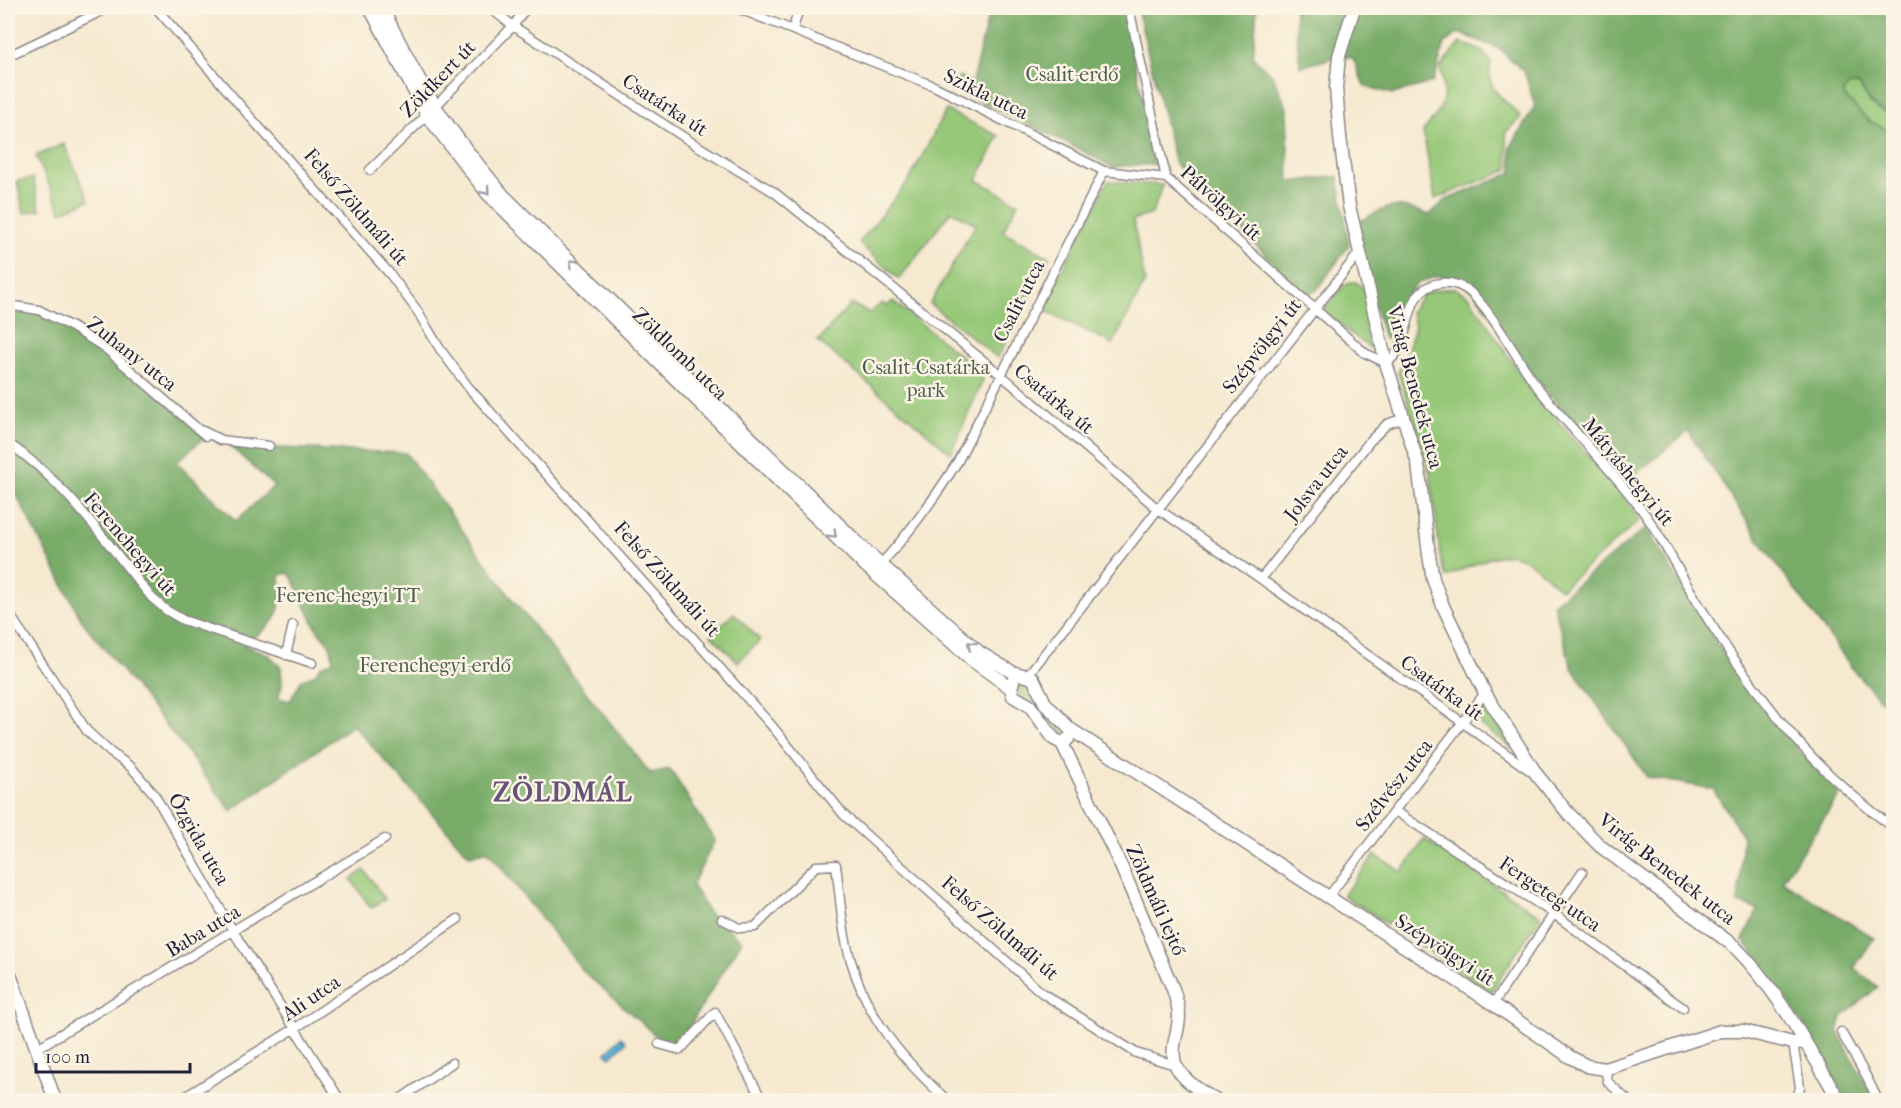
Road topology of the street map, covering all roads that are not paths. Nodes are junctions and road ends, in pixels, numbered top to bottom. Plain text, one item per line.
1 (108, 8) edge
2 (156, 8) edge
3 (370, 8) edge
4 (382, 8) edge
5 (490, 8) edge
6 (526, 8) edge
7 (737, 8) edge
8 (800, 8) edge
9 (1129, 8) edge
10 (1354, 8) edge
11 (513, 26) junction
12 (793, 29) junction
13 (8, 56) edge
14 (431, 110) junction
15 (370, 170) dead end
16 (1104, 171) junction
17 (1166, 178) junction
18 (1359, 254) junction
19 (8, 304) edge
20 (1315, 310) junction
21 (1386, 363) junction
22 (1000, 375) junction
23 (1404, 418) junction
24 (197, 428) junction
25 (206, 436) dead end
26 (8, 443) edge
27 (269, 446) dead end
28 (1158, 509) junction
29 (877, 568) junction
30 (1261, 579) junction
31 (8, 612) edge
32 (293, 625) dead end
33 (286, 655) junction
34 (312, 663) dead end
35 (1027, 677) junction
36 (1011, 688) junction
37 (1485, 693) junction
38 (1463, 724) junction
39 (1067, 738) junction
40 (1537, 775) junction
41 (1395, 811) junction
42 (1893, 828) edge
43 (385, 839) dead end
44 (1582, 873) dead end
45 (1329, 897) junction
46 (1554, 914) junction
47 (458, 919) dead end
48 (722, 919) dead end
49 (233, 931) junction
50 (8, 969) edge
51 (1493, 1004) junction
52 (1683, 1008) dead end
53 (294, 1029) junction
54 (1841, 1032) dead end
55 (1799, 1042) junction
56 (659, 1044) dead end
57 (36, 1049) junction
58 (453, 1063) dead end
59 (1175, 1065) junction
60 (1605, 1069) junction
61 (55, 1101) edge
62 (180, 1101) edge
63 (340, 1101) edge
64 (399, 1101) edge
65 (762, 1101) edge
66 (947, 1101) edge
67 (1215, 1101) edge
68 (1627, 1101) edge
69 (1797, 1101) edge
70 (1839, 1101) edge
71 (1878, 1101) edge

1 - 13 street
2 - 59 street, Felső Zöldmáli út
3 - 14 street, Zöldlomb utca
4 - 14 street, Zöldlomb utca
5 - 11 street, Csatárka út
6 - 11 street, Zöldkert út
7 - 12 street, Szikla utca
8 - 12 street
9 - 17 street, Pálvölgyi út
10 - 18 street
11 - 14 street, Zöldkert út
11 - 22 street, Csatárka út
12 - 16 street, Szikla utca
14 - 15 street, Zöldkert út
14 - 29 street, Zöldlomb utca
16 - 17 street, Szikla utca
16 - 22 street, Csalit utca
17 - 20 street, Pálvölgyi út
18 - 20 street, Szépvölgyi út
18 - 21 street, Virág Benedek utca
19 - 24 street, Zuhany utca
20 - 21 street, Pálvölgyi út
20 - 28 street, Szépvölgyi út
21 - 23 street, Virág Benedek utca
21 - 42 street, Mátyáshegyi út
22 - 28 street, Csatárka út
22 - 29 street, Csalit utca
23 - 30 street, Jolsva utca
23 - 37 street, Virág Benedek utca
24 - 25 street, Zuhany utca
24 - 27 street, Zuhany utca
26 - 33 street, Ferenchegyi út
28 - 30 street, Csatárka út
28 - 35 street, Szépvölgyi út
35 -> 29 street, Zöldlomb utca
29 - 36 street, Zöldlomb utca
30 - 38 street, Csatárka út
31 - 49 street, Őzgida utca
32 - 33 street
33 - 34 street, Ferenchegyi út
35 - 36 street, Szépvölgyi út
35 - 39 street, Szépvölgyi út
36 - 39 street, Szépvölgyi út
37 - 38 street, Szélvész utca
37 - 40 street, Virág Benedek utca
38 - 40 street, Csatárka út
38 - 41 street, Szélvész utca
39 - 45 street, Szépvölgyi út
39 - 59 street, Zöldmáli lejtő
40 - 55 street, Virág Benedek utca
41 - 45 street, Szélvész utca
41 - 46 street, Fergeteg utca
43 - 49 street, Baba utca
44 - 46 street
45 - 51 street, Szépvölgyi út
46 - 51 street
46 - 52 street, Fergeteg utca
47 - 53 street, Ali utca
48 - 66 street
49 - 53 street, Őzgida utca
49 - 57 street, Baba utca
50 - 57 street
51 - 60 street, Szépvölgyi út
53 - 62 street, Ali utca
53 - 63 street, Őzgida utca
54 - 71 street
55 - 60 street
55 - 69 street
55 - 70 street, Virág Benedek utca
56 - 65 street
57 - 61 street
58 - 64 street
59 - 67 street, Felső Zöldmáli út
60 - 68 street

